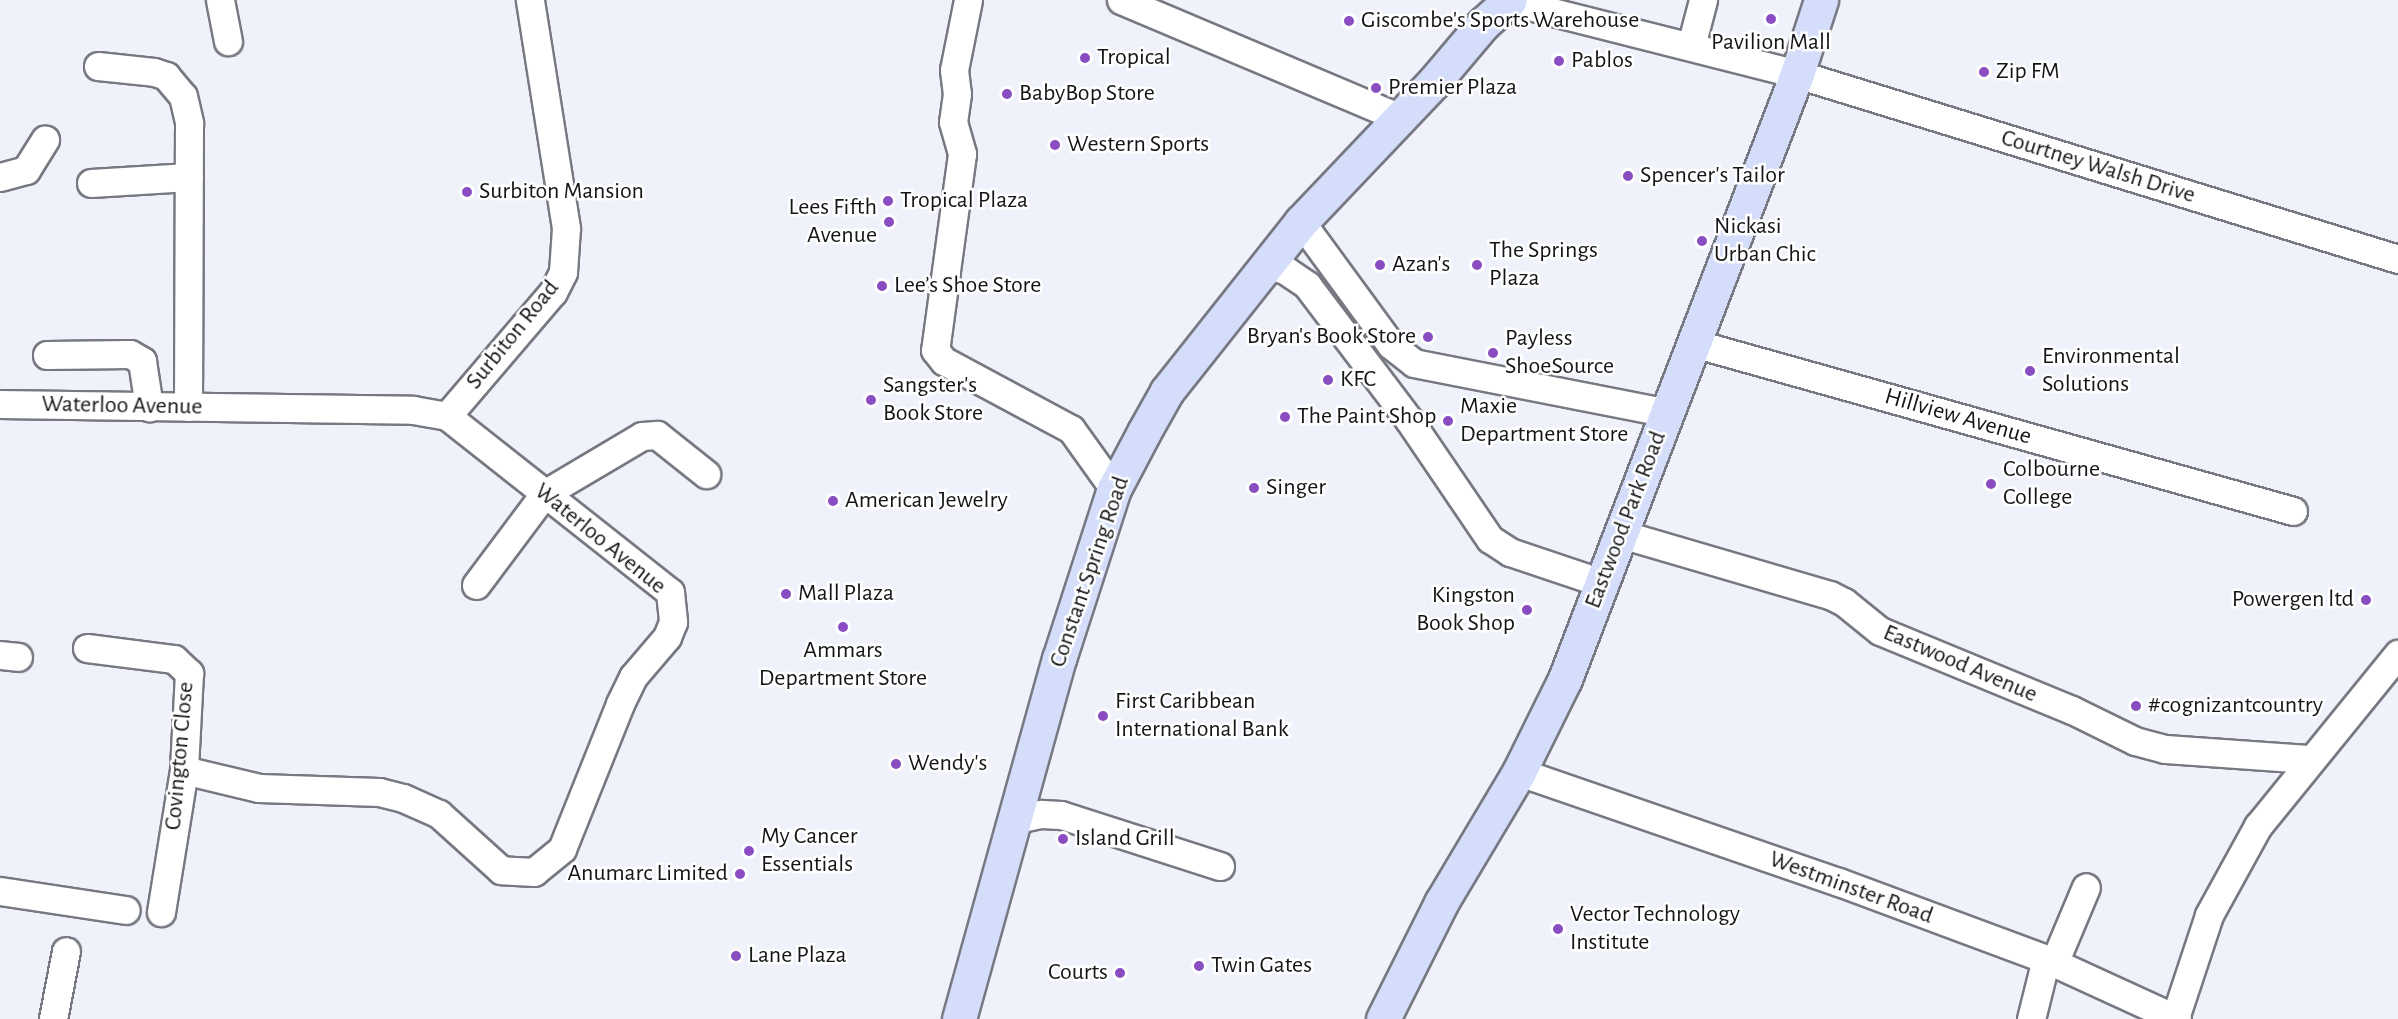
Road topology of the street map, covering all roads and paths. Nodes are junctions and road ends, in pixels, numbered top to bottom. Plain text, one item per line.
1 (220, 0) edge
2 (530, 0) edge
3 (968, 0) edge
4 (1120, 0) edge
5 (1703, 0) edge
6 (1821, 0) edge
7 (1510, 1) edge
8 (228, 41) dead end
9 (1691, 46) junction
10 (98, 66) dead end
11 (1797, 74) junction
12 (1400, 118) junction
13 (45, 139) dead end
14 (0, 177) edge
15 (189, 177) junction
16 (91, 183) dead end
17 (1301, 222) junction
18 (2398, 259) edge
19 (1268, 265) junction
20 (1693, 343) junction
21 (47, 355) dead end
22 (0, 404) edge
23 (149, 407) junction
24 (188, 407) junction
25 (1668, 413) junction
26 (447, 416) junction
27 (706, 474) dead end
28 (1114, 489) junction
29 (544, 494) junction
30 (2293, 511) dead end
31 (1621, 534) junction
32 (1602, 583) junction
33 (476, 585) dead end
34 (87, 648) dead end
35 (2398, 654) edge
36 (2309, 759) junction
37 (184, 770) junction
38 (1519, 772) junction
39 (1012, 820) junction
40 (1220, 866) dead end
41 (2086, 887) dead end
42 (0, 891) edge
43 (126, 910) dead end
44 (161, 912) dead end
45 (66, 951) dead end
46 (2050, 961) junction
47 (2176, 1018) edge
48 (53, 1019) edge
49 (959, 1019) edge
50 (1383, 1019) edge
51 (2031, 1019) edge

1 - 8 street
2 - 26 street, Surbiton Road
3 - 28 street
4 - 12 street
5 - 9 street
6 - 11 main road, Eastwood Park Road
7 - 9 street, Courtney Walsh Drive
7 - 12 main road, Constant Spring Road
9 - 11 street, Courtney Walsh Drive
10 - 15 street
11 - 18 street, Courtney Walsh Drive
11 - 20 main road, Eastwood Park Road
12 - 17 main road, Constant Spring Road
13 - 14 street
15 - 16 street
15 - 24 street
17 - 19 main road, Constant Spring Road
17 - 25 street
19 - 28 main road, Constant Spring Road
19 - 32 street
20 - 25 main road, Eastwood Park Road
20 - 30 street, Hillview Avenue
21 - 23 street
22 - 23 street, Waterloo Avenue
23 - 24 street, Waterloo Avenue
24 - 26 street, Waterloo Avenue
25 - 31 main road, Eastwood Park Road
26 - 29 street, Waterloo Avenue
27 - 29 street
28 - 39 main road, Constant Spring Road
29 - 33 street
29 - 37 street, Waterloo Avenue
31 - 32 main road, Eastwood Park Road
31 - 36 street, Eastwood Avenue
32 - 38 main road, Eastwood Park Road
34 - 37 street, Covington Close
35 - 36 street
36 - 47 street
37 - 44 street, Covington Close
38 - 46 street, Westminster Road
38 - 50 main road, Eastwood Park Road
39 - 40 street
39 - 49 main road, Constant Spring Road
41 - 46 street
42 - 43 street
45 - 48 street
46 - 47 street, Westminster Road
46 - 51 street

